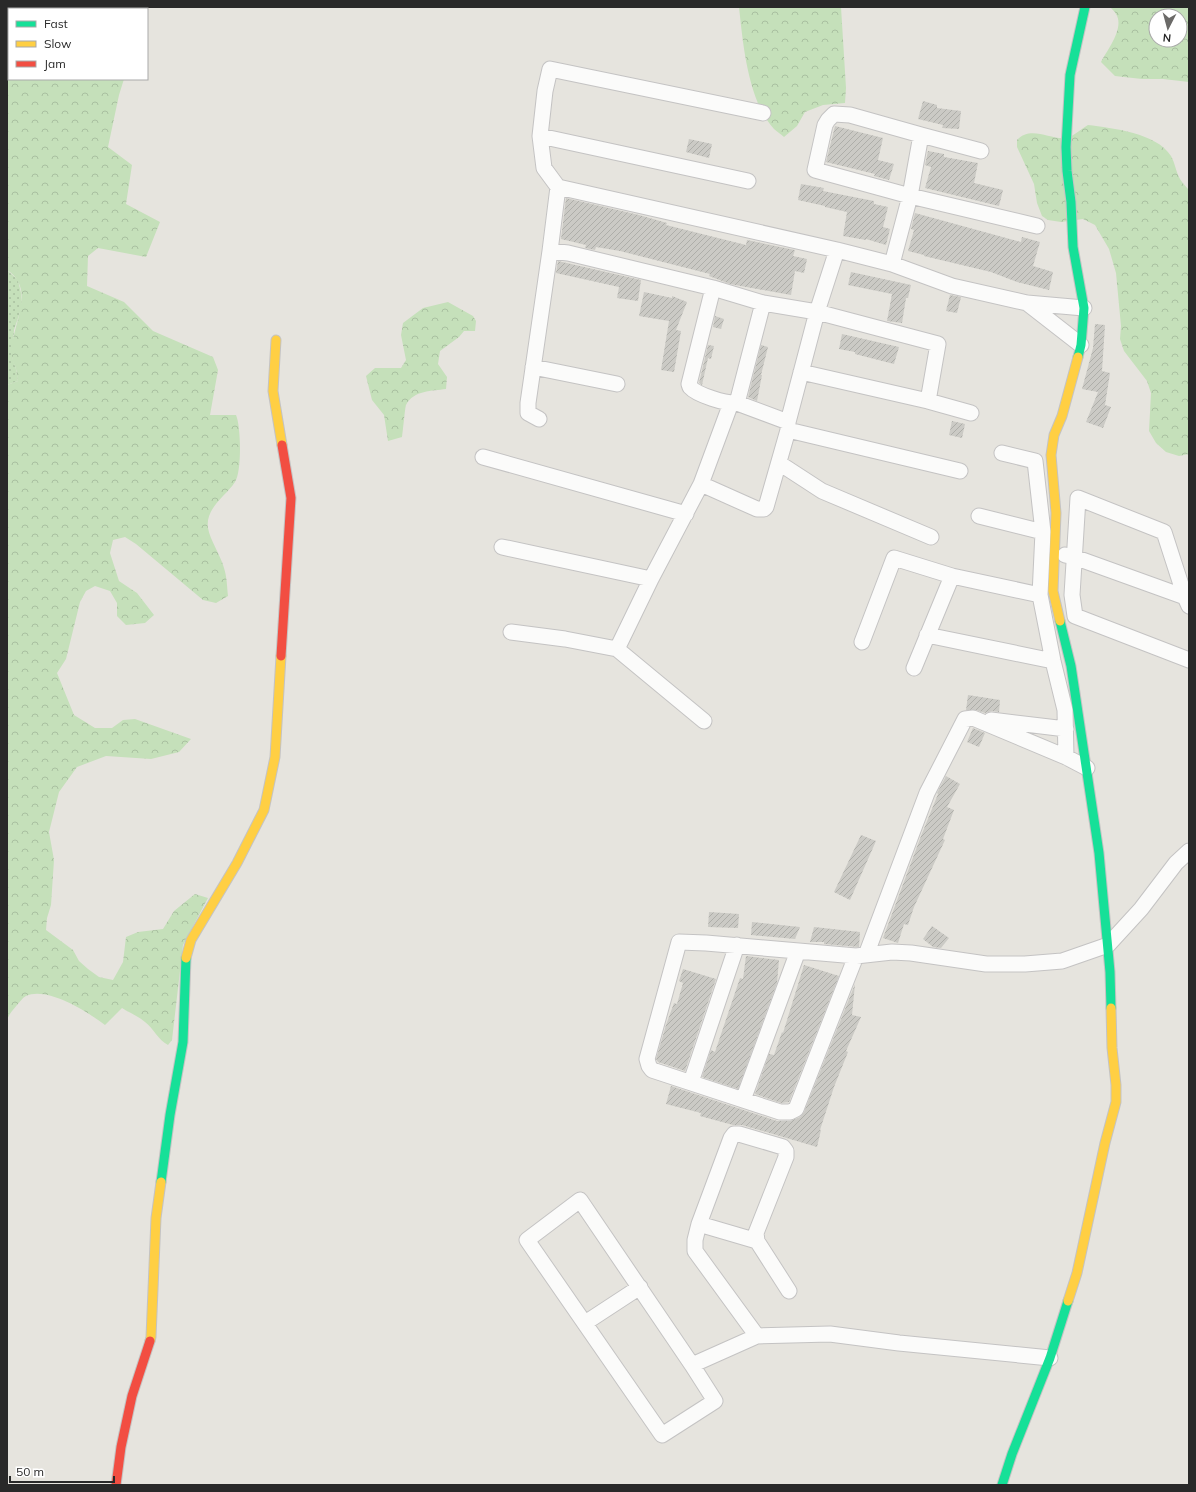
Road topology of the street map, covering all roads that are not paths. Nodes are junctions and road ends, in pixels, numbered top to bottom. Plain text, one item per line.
1 (1085, 7) edge
2 (764, 113) dead end
3 (921, 135) junction
4 (540, 136) junction
5 (981, 151) dead end
6 (748, 181) dead end
7 (558, 187) junction
8 (910, 196) junction
9 (1037, 226) dead end
10 (837, 250) junction
11 (550, 251) junction
12 (892, 264) junction
13 (713, 288) junction
14 (763, 303) junction
15 (1027, 303) junction
16 (1084, 308) junction
17 (817, 312) junction
18 (276, 340) dead end
19 (1081, 345) junction
20 (533, 367) junction
21 (801, 372) junction
22 (617, 384) dead end
23 (928, 401) junction
24 (734, 403) junction
25 (971, 413) dead end
26 (539, 419) dead end
27 (788, 426) junction
28 (1002, 453) dead end
29 (483, 457) dead end
30 (778, 463) junction
31 (960, 471) dead end
32 (701, 484) junction
33 (686, 514) junction
34 (979, 516) dead end
35 (1043, 532) junction
36 (931, 537) dead end
37 (502, 547) dead end
38 (1055, 554) junction
39 (1074, 557) junction
40 (952, 576) junction
41 (651, 579) junction
42 (1040, 595) junction
43 (1187, 602) edge
44 (511, 632) dead end
45 (927, 635) junction
46 (862, 642) dead end
47 (617, 649) junction
48 (1189, 660) edge
49 (1053, 661) junction
50 (914, 668) dead end
51 (973, 718) junction
52 (704, 720) dead end
53 (1066, 729) junction
54 (1066, 757) junction
55 (1087, 768) junction
56 (1189, 852) edge
57 (737, 945) junction
58 (1108, 945) junction
59 (798, 951) junction
60 (861, 955) junction
61 (690, 1082) junction
62 (743, 1100) junction
63 (699, 1224) junction
64 (757, 1241) junction
65 (640, 1287) junction
66 (789, 1291) dead end
67 (585, 1323) junction
68 (757, 1336) junction
69 (1050, 1358) junction
70 (692, 1365) junction
71 (116, 1485) edge
72 (1002, 1485) edge

1 - 16 street
2 - 4 street
3 - 5 street
3 - 8 street
3 - 8 street
4 - 6 street
4 - 7 street
7 - 10 street
7 - 11 street
8 - 9 street
8 - 12 street
10 - 12 street
10 - 17 street
11 - 13 street
11 - 20 street
12 - 15 street
13 - 14 street
13 - 24 street
14 - 17 street
14 - 24 street
15 - 16 street
15 - 19 street
16 - 19 street
17 - 21 street
17 - 23 street
18 - 71 street
19 - 38 street
20 - 22 street
20 - 26 street
21 - 23 street
21 - 27 street
23 - 25 street
24 - 27 street
24 - 32 street
27 - 30 street
27 - 31 street
28 - 35 street
29 - 33 street
30 - 32 street
30 - 36 street
32 - 33 street
33 - 41 street
34 - 35 street
35 - 42 street
37 - 41 street
38 - 39 street
38 - 55 street
39 - 43 street
39 - 43 street
39 - 48 street
40 - 42 street
40 - 45 street
40 - 46 street
41 - 47 street
42 - 49 street
44 - 47 street
45 - 49 street
45 - 50 street
47 - 52 street
49 - 53 street
51 - 53 street
51 - 54 street
51 - 60 street
53 - 54 street
54 - 55 street
55 - 58 street
56 - 58 street
57 - 59 street
57 - 61 street
57 - 61 street
58 - 60 street
58 - 69 street
59 - 60 street
59 - 62 street
60 - 62 street
61 - 62 street
63 - 64 street
63 - 64 street
63 - 68 street
64 - 66 street
65 - 67 street
65 - 67 street
65 - 70 street
67 - 70 street
68 - 69 street
68 - 70 street
69 - 72 street

